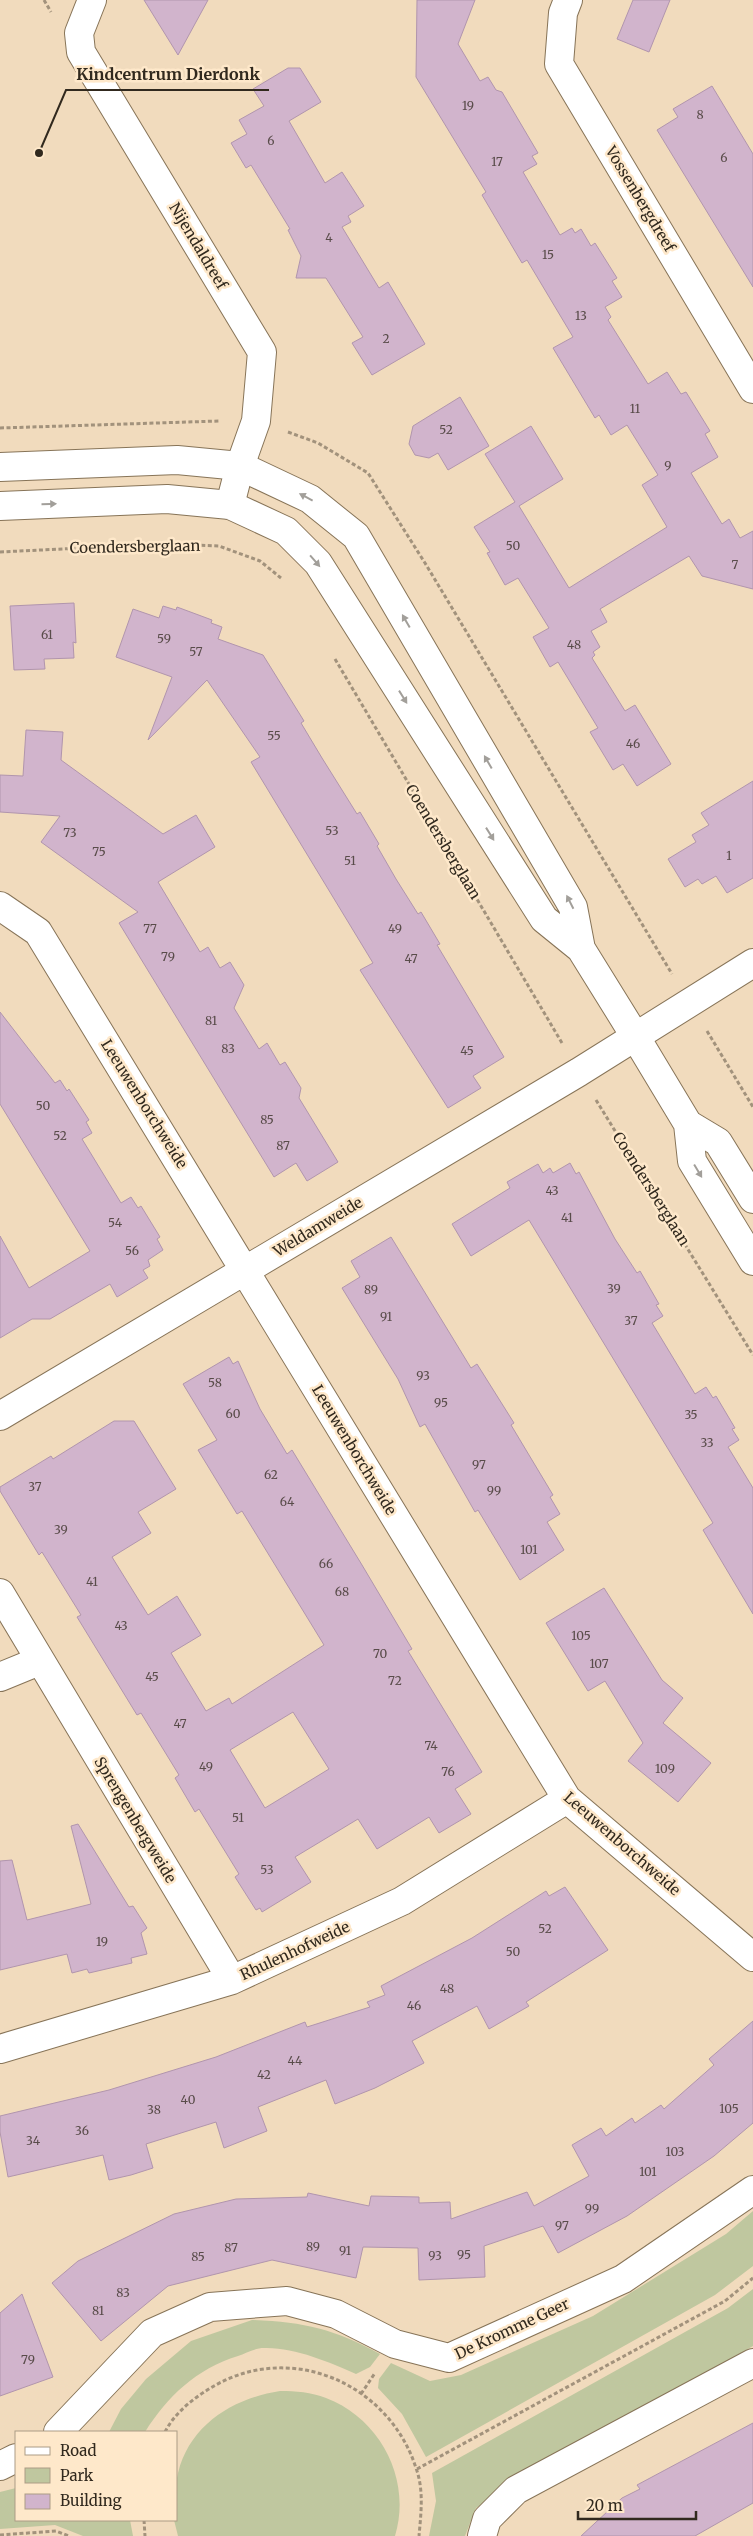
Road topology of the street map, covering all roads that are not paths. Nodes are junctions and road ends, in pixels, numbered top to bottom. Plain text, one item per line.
1 (92, 0) edge
2 (568, 0) edge
3 (753, 389) edge
4 (240, 466) junction
5 (0, 467) edge
6 (230, 505) junction
7 (0, 506) edge
8 (0, 906) edge
9 (581, 949) junction
10 (753, 963) edge
11 (634, 1036) junction
12 (688, 1124) junction
13 (753, 1199) edge
14 (753, 1261) edge
15 (245, 1270) junction
16 (0, 1416) edge
17 (0, 1593) edge
18 (39, 1660) junction
19 (0, 1677) edge
20 (567, 1799) junction
21 (753, 1957) edge
22 (232, 1980) junction
23 (0, 2049) edge
24 (753, 2190) edge
25 (753, 2364) edge
26 (59, 2431) edge
27 (15, 2458) edge
28 (0, 2466) edge
29 (482, 2536) edge

1 - 4 street, Nijendaldreef
2 - 3 street, Vossenbergdreef
4 - 5 street
4 - 6 street, Nijendaldreef
9 -> 4 street
7 -> 6 street
6 -> 9 street
8 - 15 street, Leeuwenborchweide
9 - 11 street
10 - 11 street, Weldamweide
11 - 12 street
11 - 15 street, Weldamweide
12 - 13 street
12 -> 14 street
15 - 16 street, Weldamweide
15 - 20 street, Leeuwenborchweide
17 - 18 street, Sprengenbergweide
18 - 19 street
18 - 22 street, Sprengenbergweide
20 - 21 street, Leeuwenborchweide
20 - 22 street, Rhulenhofweide
22 - 23 street, Rhulenhofweide
24 - 26 street, De Kromme Geer
25 - 29 street
27 - 28 street

